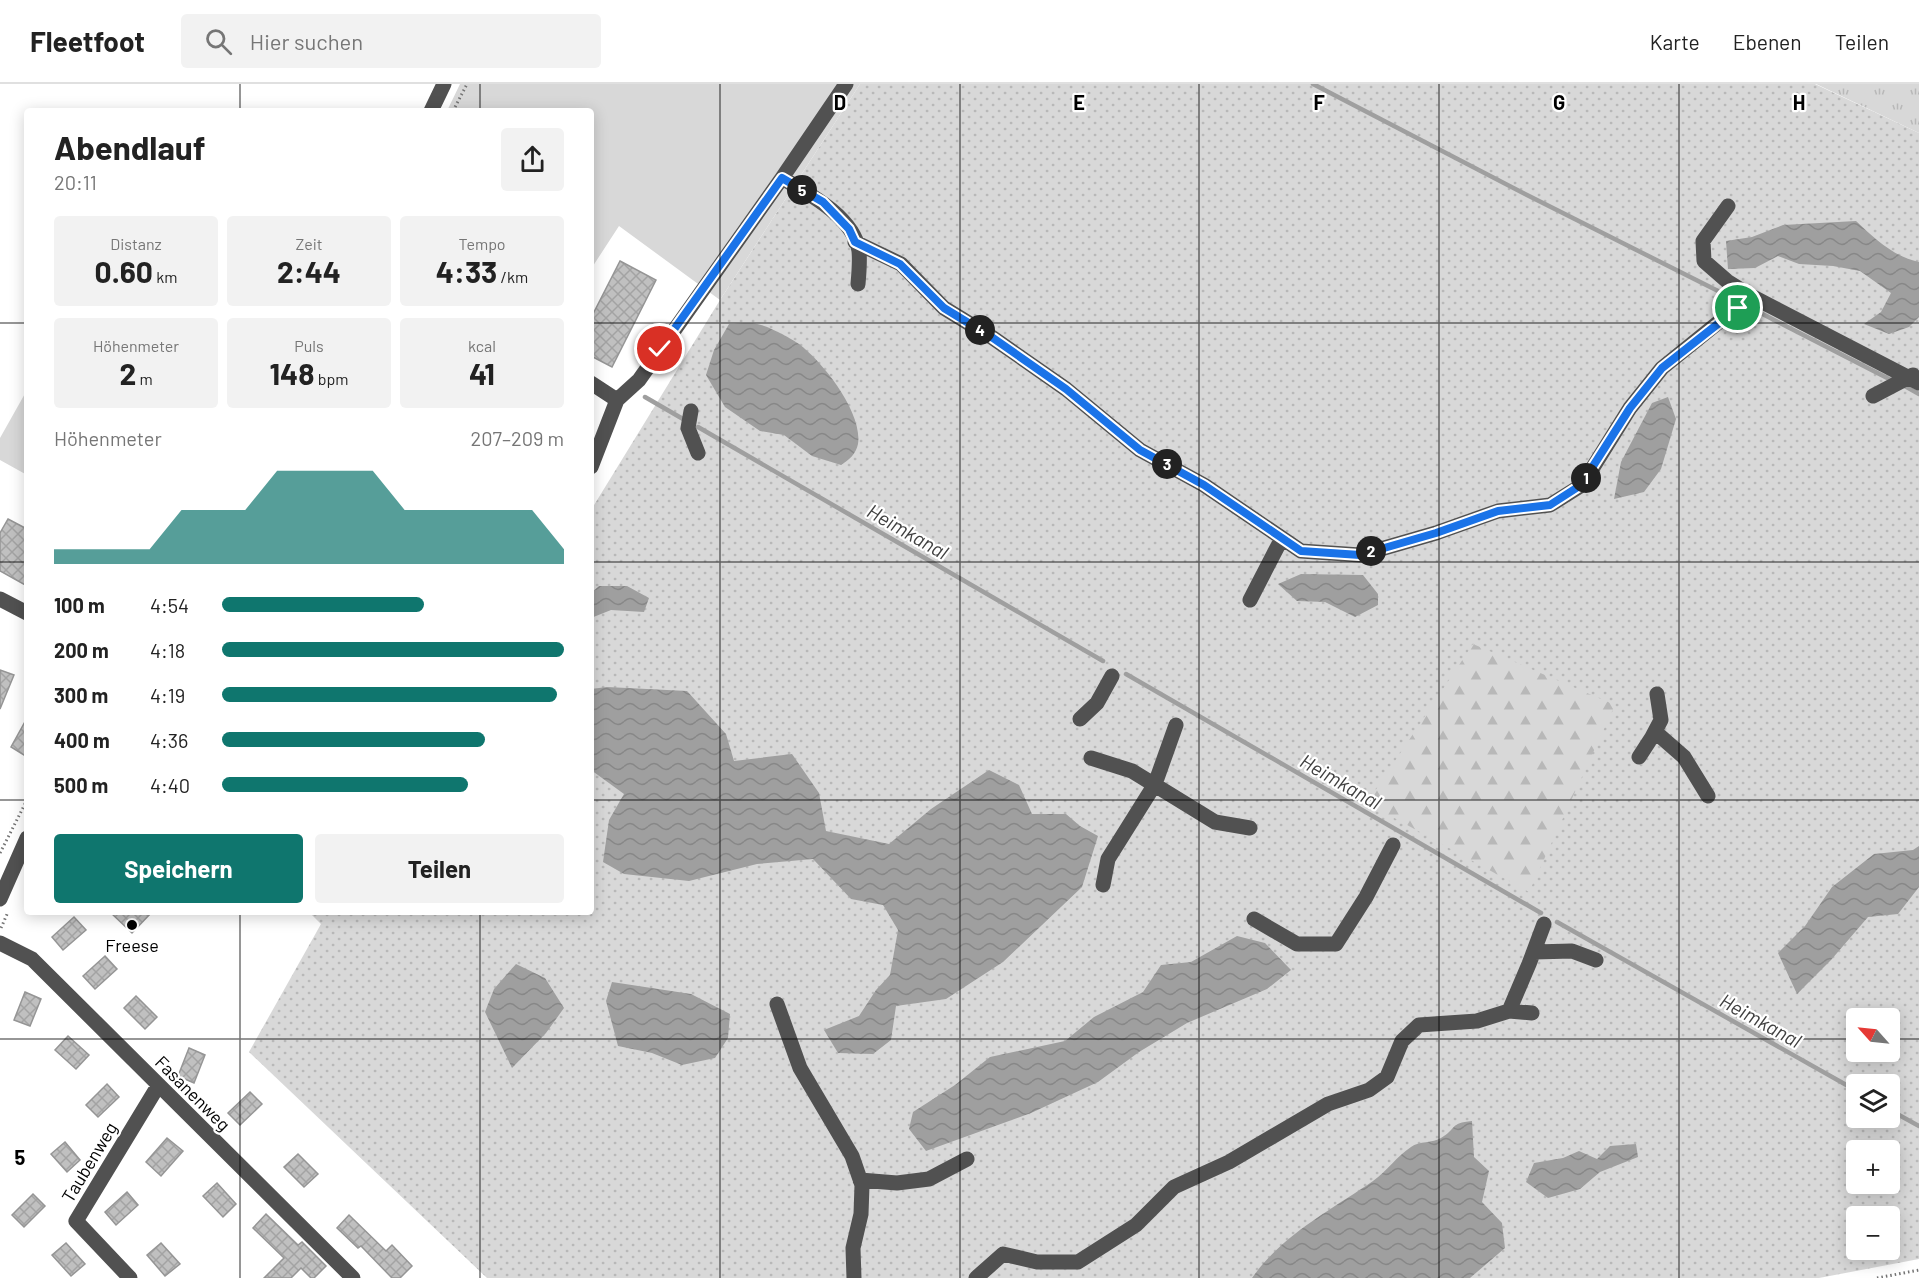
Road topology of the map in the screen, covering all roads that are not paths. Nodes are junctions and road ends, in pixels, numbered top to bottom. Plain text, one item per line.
1 (444, 84) edge
2 (846, 84) edge
3 (432, 108) edge
4 (782, 178) junction
5 (1728, 206) dead end
6 (855, 242) junction
7 (858, 284) dead end
8 (1745, 301) junction
9 (1908, 379) edge
10 (594, 385) edge
11 (1873, 396) dead end
12 (617, 400) junction
13 (692, 411) dead end
14 (698, 453) dead end
15 (594, 459) edge
16 (1282, 538) junction
17 (0, 599) edge
18 (1250, 600) dead end
19 (24, 611) edge
20 (1113, 676) dead end
21 (1657, 694) dead end
22 (1080, 719) dead end
23 (1176, 725) dead end
24 (1652, 737) junction
25 (1639, 757) dead end
26 (1091, 758) dead end
27 (1154, 785) junction
28 (1708, 796) dead end
29 (1250, 828) dead end
30 (24, 845) edge
31 (1394, 845) dead end
32 (1103, 885) dead end
33 (0, 899) edge
34 (1254, 919) dead end
35 (1544, 924) dead end
36 (0, 943) edge
37 (1534, 951) junction
38 (1596, 960) dead end
39 (777, 1004) dead end
40 (1509, 1011) junction
41 (1532, 1013) dead end
42 (158, 1086) junction
43 (967, 1159) dead end
44 (860, 1180) junction
45 (130, 1278) edge
46 (353, 1278) edge
47 (854, 1278) edge
48 (976, 1278) edge

1 - 3 street
2 - 4 street
4 - 6 street
4 - 12 street
5 - 8 street
6 - 7 street
6 - 16 street
8 - 9 street
8 - 16 street
9 - 11 street
10 - 12 street
12 - 15 street
13 - 14 street
16 - 18 street
17 - 19 street
20 - 22 street
21 - 24 street
23 - 27 street
24 - 25 street
24 - 28 street
26 - 27 street
27 - 29 street
27 - 32 street
30 - 33 street
31 - 34 street
35 - 37 street
36 - 42 street, Fasanenweg
37 - 38 street
37 - 40 street
39 - 44 street
40 - 41 street
40 - 48 street
42 - 45 street, Taubenweg
42 - 46 street, Fasanenweg
43 - 44 street
44 - 47 street

